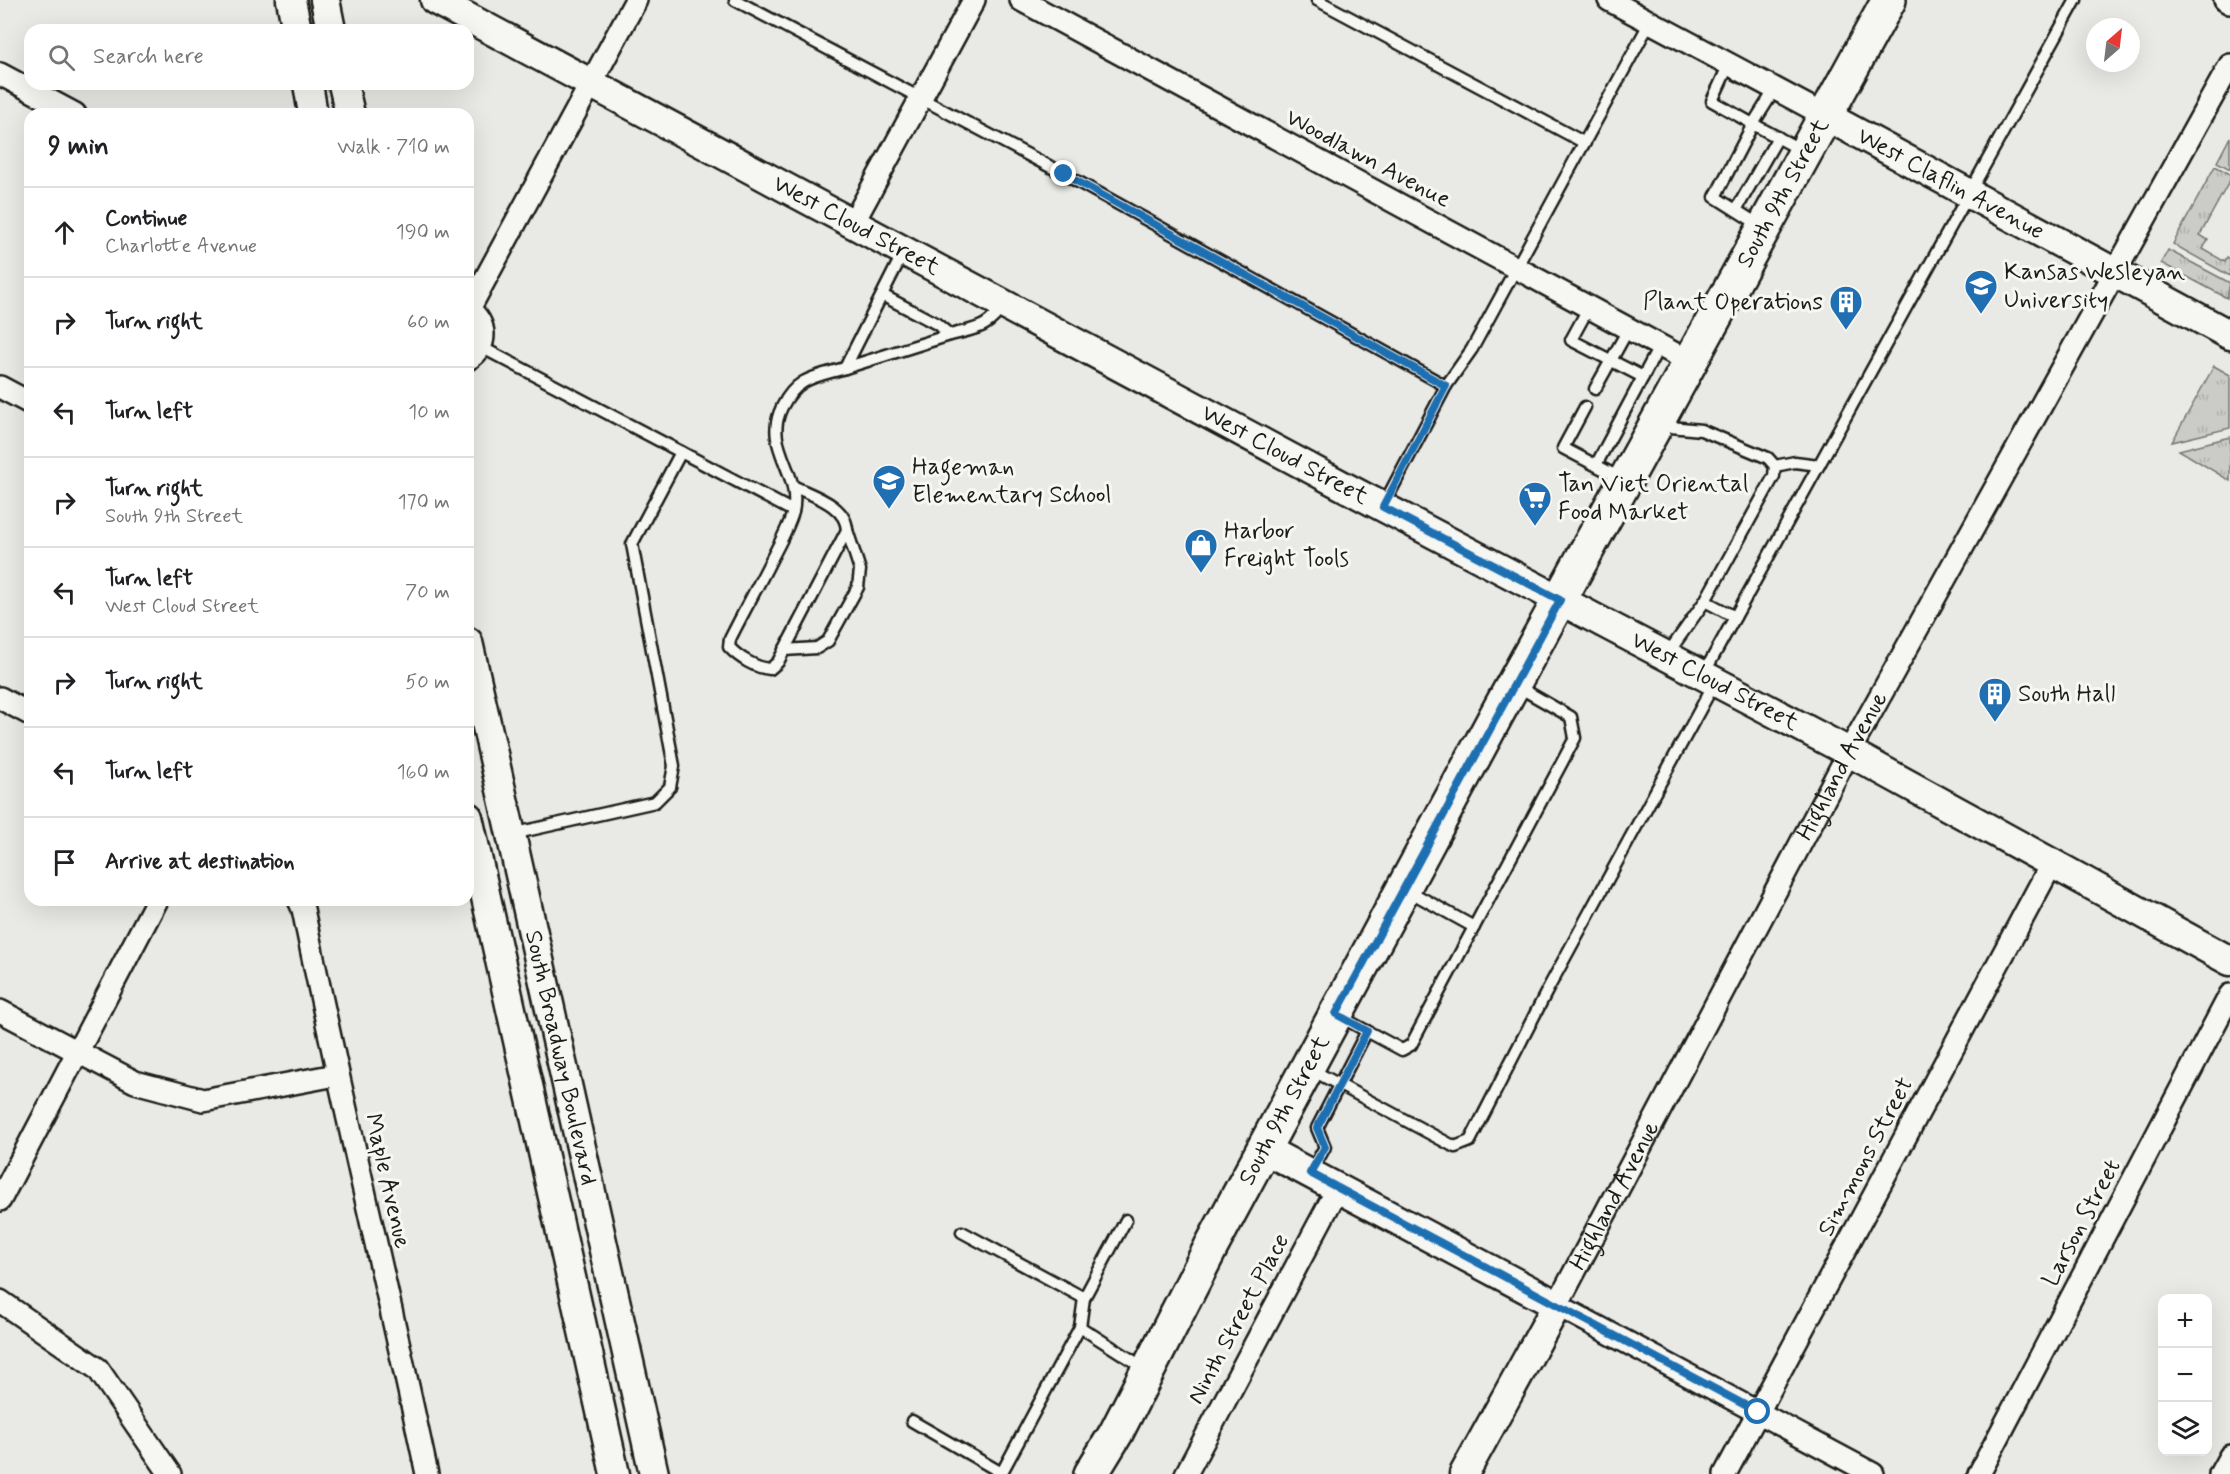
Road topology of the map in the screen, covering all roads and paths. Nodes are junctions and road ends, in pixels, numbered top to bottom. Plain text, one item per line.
1 (291, 0) edge
2 (325, 0) edge
3 (435, 0) edge
4 (636, 0) edge
5 (735, 0) edge
6 (974, 0) edge
7 (1021, 0) edge
8 (1317, 0) edge
9 (1609, 0) edge
10 (1889, 0) edge
11 (2076, 0) edge
12 (2225, 0) edge
13 (2230, 3) edge
14 (1650, 22) junction
15 (296, 24) edge
16 (330, 24) edge
17 (1729, 64) junction
18 (2230, 65) edge
19 (0, 74) edge
20 (591, 83) junction
21 (24, 87) edge
22 (1775, 89) junction
23 (30, 90) edge
24 (309, 90) edge
25 (344, 90) edge
26 (920, 100) junction
27 (64, 108) edge
28 (313, 108) edge
29 (349, 108) edge
30 (1826, 116) junction
31 (1753, 124) junction
32 (1585, 143) junction
33 (1792, 145) junction
34 (1969, 194) junction
35 (1736, 210) junction
36 (853, 223) junction
37 (1764, 228) junction
38 (904, 250) junction
39 (1517, 268) junction
40 (2114, 273) junction
41 (882, 295) junction
42 (474, 298) edge
43 (1004, 304) junction
44 (1589, 307) junction
45 (474, 315) edge
46 (1629, 328) junction
47 (950, 335) junction
48 (2230, 335) edge
49 (1660, 345) junction
50 (474, 353) edge
51 (1611, 360) junction
52 (1690, 362) junction
53 (845, 368) junction
54 (1642, 377) junction
55 (1446, 386) junction
56 (0, 387) edge
57 (1595, 389) dead end
58 (24, 400) edge
59 (1585, 414) dead end
60 (1656, 425) junction
61 (681, 452) junction
62 (1596, 465) junction
63 (1819, 465) junction
64 (1775, 466) junction
65 (1625, 481) junction
66 (793, 486) junction
67 (1383, 507) junction
68 (793, 511) junction
69 (847, 530) junction
70 (1560, 600) junction
71 (1705, 602) junction
72 (1735, 617) junction
73 (784, 650) junction
74 (1666, 656) junction
75 (474, 668) edge
76 (1709, 678) junction
77 (1514, 684) junction
78 (0, 698) edge
79 (24, 711) edge
80 (1849, 752) junction
81 (512, 834) junction
82 (474, 844) edge
83 (2052, 863) junction
84 (1404, 888) junction
85 (154, 906) edge
86 (302, 906) edge
87 (1474, 927) junction
88 (2230, 961) edge
89 (2230, 995) edge
90 (0, 1011) edge
91 (1336, 1014) junction
92 (1367, 1031) junction
93 (79, 1054) junction
94 (1308, 1068) junction
95 (336, 1075) junction
96 (1339, 1084) junction
97 (1264, 1149) junction
98 (1310, 1173) junction
99 (1338, 1188) junction
100 (0, 1200) edge
101 (1126, 1220) dead end
102 (962, 1232) dead end
103 (1084, 1298) junction
104 (0, 1301) edge
105 (1557, 1305) junction
106 (1080, 1327) junction
107 (1147, 1370) junction
108 (1758, 1412) junction
109 (912, 1421) dead end
110 (1116, 1433) junction
111 (2230, 1456) edge
112 (1000, 1473) edge
113 (170, 1474) edge
114 (427, 1474) edge
115 (615, 1474) edge
116 (654, 1474) edge
117 (1091, 1474) edge
118 (1100, 1474) edge
119 (1186, 1474) edge
120 (1464, 1474) edge
121 (1725, 1474) edge
122 (1873, 1474) edge
123 (1979, 1474) edge
124 (2220, 1474) edge

1 - 15 main road
2 - 16 main road
3 - 20 main road, West Cloud Street
4 - 20 street
5 - 26 lane
6 - 26 street
7 - 39 street, Woodlawn Avenue
8 - 32 lane
9 - 14 street, West Claflin Avenue
10 - 30 main road, South 9th Street
11 - 34 lane
12 - 13 street
14 - 17 street, West Claflin Avenue
14 - 32 lane
17 - 22 street, West Claflin Avenue
17 - 31 lane
18 - 40 street, Highland Avenue
19 - 21 street
20 - 36 main road, West Cloud Street
20 - 42 street
22 - 30 street, West Claflin Avenue
22 - 31 lane
23 - 27 street
24 - 28 main road
25 - 29 main road
26 - 36 street
26 - 55 lane
30 - 33 main road, South 9th Street
30 - 34 main road, West Claflin Avenue
31 - 33 lane
31 - 35 lane
32 - 39 lane
33 - 35 lane
33 - 37 main road, South 9th Street
34 - 40 main road, West Claflin Avenue
34 - 63 lane
35 - 37 lane
36 - 38 main road, West Cloud Street
37 - 52 main road, South 9th Street
38 - 41 lane
38 - 43 main road, West Cloud Street
39 - 44 street, Woodlawn Avenue
39 - 55 lane
40 - 48 main road, West Claflin Avenue
40 - 80 street, Highland Avenue
41 - 47 lane
41 - 53 lane
43 - 47 lane
43 - 67 main road, West Cloud Street
44 - 46 street, Woodlawn Avenue
44 - 51 lane
45 - 50 street
46 - 49 street, Woodlawn Avenue
46 - 51 lane
47 - 53 lane
49 - 52 street, Woodlawn Avenue
49 - 54 lane
50 - 61 lane
51 - 54 lane
51 - 57 lane
52 - 60 main road, South 9th Street
53 - 66 lane
54 - 62 lane
55 - 67 lane
56 - 58 street
59 - 62 lane
60 - 64 lane
60 - 65 main road, South 9th Street
61 - 68 lane
61 - 81 lane
62 - 65 lane
63 - 64 lane
63 - 72 lane
64 - 71 lane
65 - 70 main road, South 9th Street
66 - 68 lane
66 - 69 lane
67 - 70 main road, West Cloud Street
68 - 73 lane
69 - 73 lane
69 - 73 lane
70 - 74 main road, West Cloud Street
70 - 77 main road, South 9th Street
71 - 72 lane
71 - 74 lane
72 - 76 lane
74 - 76 main road, West Cloud Street
75 - 81 main road, South Broadway Boulevard
76 - 80 main road, West Cloud Street
76 - 96 lane
77 - 84 main road, South 9th Street
77 - 87 lane
78 - 79 street
80 - 83 main road, West Cloud Street
80 - 105 street, Highland Avenue
81 - 116 main road, South Broadway Boulevard
82 - 115 main road, South Broadway Boulevard
83 - 88 main road, West Cloud Street
83 - 108 street, Simmons Street
84 - 87 lane
84 - 91 main road, South 9th Street
85 - 93 street
86 - 95 street, Maple Avenue
87 - 92 lane
89 - 123 street, Larson Street
90 - 93 street
91 - 92 lane
91 - 94 main road, South 9th Street
92 - 96 lane
93 - 95 street
93 - 100 street
94 - 96 lane
94 - 97 main road, South 9th Street
95 - 114 street, Maple Avenue
96 - 98 lane
97 - 98 main road
97 - 107 main road, South 9th Street
98 - 99 main road
99 - 105 main road
99 - 119 street, Ninth Street Place
101 - 103 lane
102 - 103 lane
103 - 106 lane
104 - 113 street
105 - 108 street
105 - 120 main road, Highland Avenue
106 - 107 lane
106 - 112 lane
107 - 110 main road, South 9th Street
108 - 121 street, Simmons Street
108 - 122 street
109 - 112 lane
110 - 117 main road, South 9th Street
110 - 118 main road, South 9th Street
111 - 124 street

